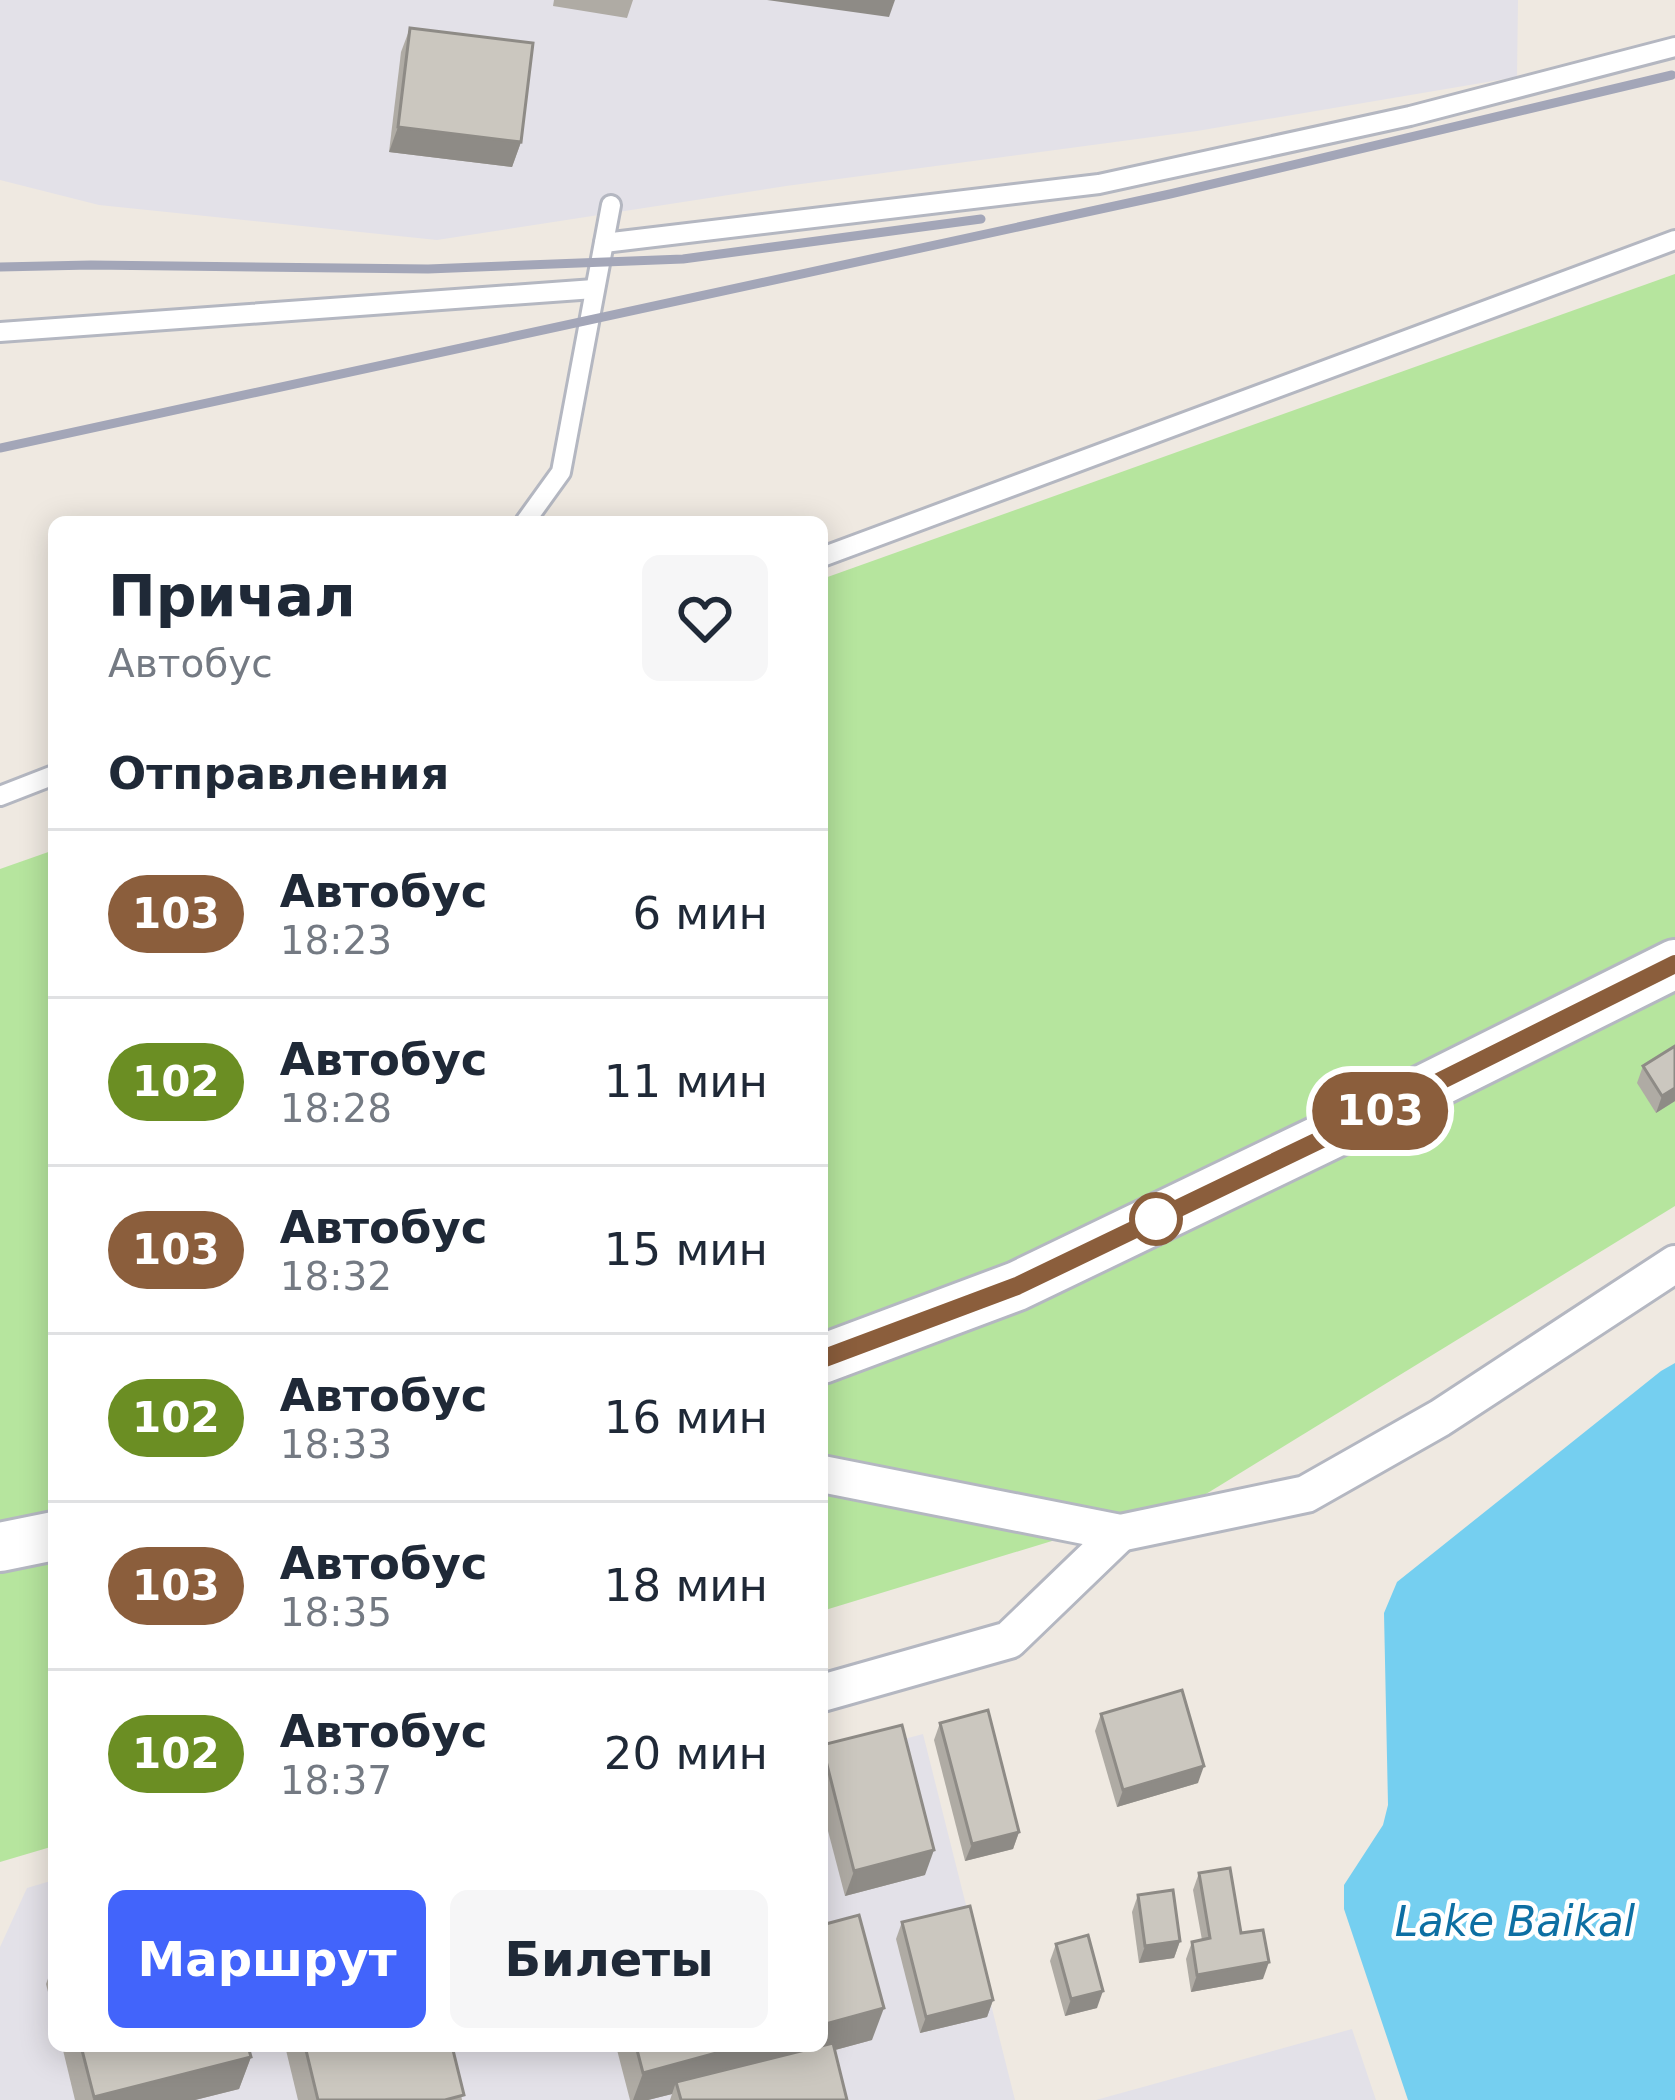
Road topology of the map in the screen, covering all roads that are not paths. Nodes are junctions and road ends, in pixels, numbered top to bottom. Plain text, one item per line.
1 (1675, 47) edge
2 (611, 205) dead end
3 (1675, 240) edge
4 (604, 243) junction
5 (594, 289) junction
6 (0, 332) edge
7 (529, 516) edge
8 (828, 555) edge
9 (48, 777) edge
10 (0, 796) edge
11 (1675, 964) edge
12 (1675, 1264) edge
13 (828, 1357) edge
14 (828, 1475) edge
15 (1120, 1533) junction
16 (48, 1537) edge
17 (0, 1546) edge
18 (828, 1691) edge

1 - 4 lane
2 - 4 lane
3 - 8 lane
4 - 5 lane
5 - 6 lane
5 - 7 lane
9 - 10 lane
11 - 13 main road
12 - 15 street
14 - 15 street
15 - 18 street
16 - 17 main road

